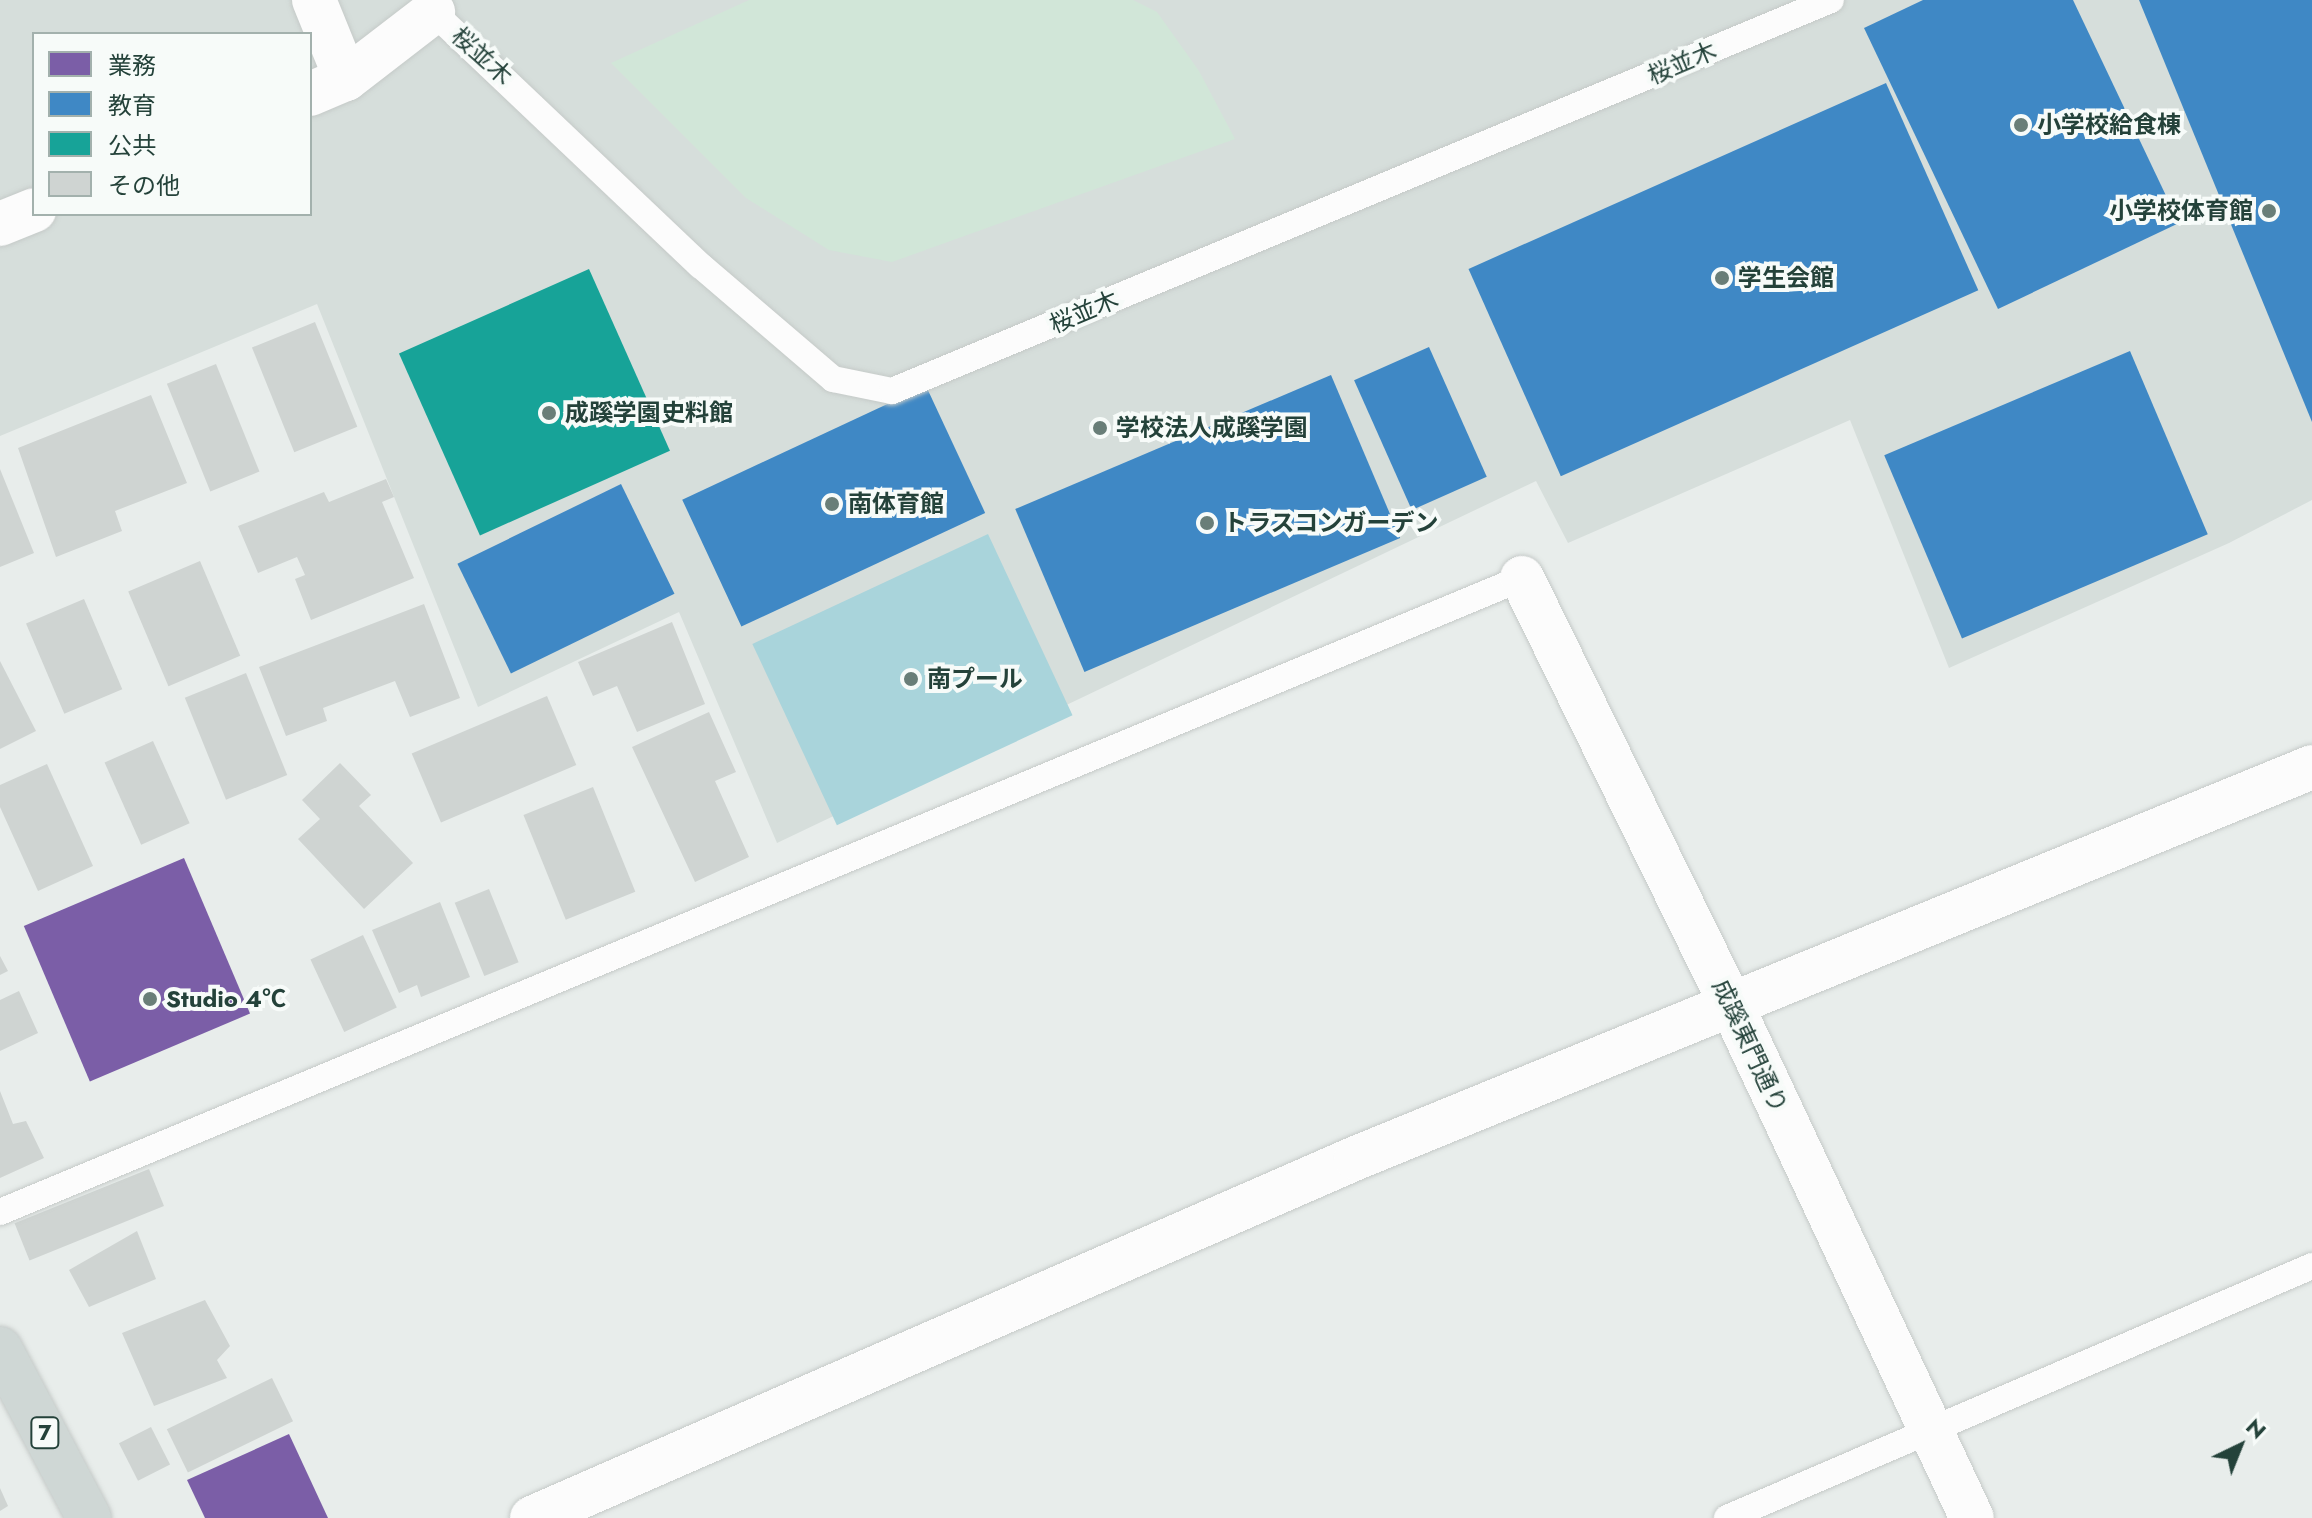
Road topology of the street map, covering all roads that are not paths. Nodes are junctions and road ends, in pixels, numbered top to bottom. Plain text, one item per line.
1 (314, 0) edge
2 (1831, 0) edge
3 (433, 12) joint
4 (328, 86) edge
5 (32, 211) edge
6 (0, 224) edge
7 (1522, 578) joint
8 (2312, 767) edge
9 (1732, 1006) junction
10 (0, 1212) edge
11 (2312, 1266) edge
12 (0, 1349) edge
13 (1930, 1431) junction
14 (89, 1518) edge
15 (532, 1518) edge
16 (1727, 1518) edge
17 (1972, 1518) edge

1 - 4 street
2 - 3 lane, 桜並木
3 - 4 street
5 - 6 street
7 - 9 street, 成蹊東門通り
7 - 10 lane
8 - 9 street
9 - 13 street, 成蹊東門通り
9 - 15 street
11 - 13 lane
12 - 14 main road, 7
13 - 16 lane
13 - 17 street, 成蹊東門通り

